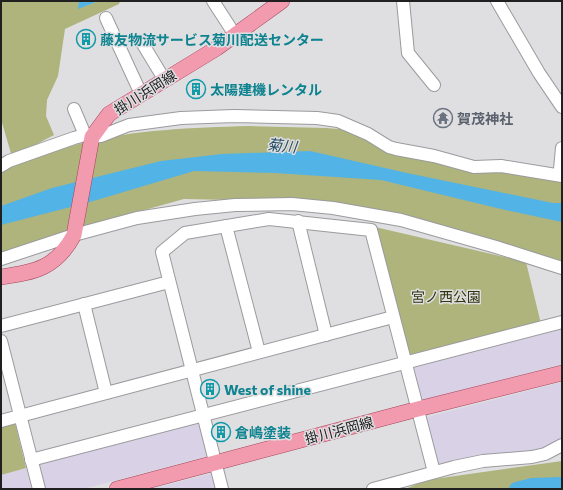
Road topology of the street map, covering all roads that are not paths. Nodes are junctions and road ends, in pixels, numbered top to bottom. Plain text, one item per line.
1 (213, 1) edge
2 (282, 1) edge
3 (403, 1) edge
4 (496, 1) edge
5 (106, 18) dead end
6 (235, 35) junction
7 (141, 41) dead end
8 (164, 79) junction
9 (434, 85) dead end
10 (141, 94) junction
11 (562, 107) edge
12 (74, 109) dead end
13 (89, 137) junction
14 (562, 148) edge
15 (1, 166) edge
16 (561, 172) edge
17 (298, 221) junction
18 (226, 226) junction
19 (74, 234) junction
20 (1, 259) edge
21 (562, 268) edge
22 (1, 278) edge
23 (169, 282) junction
24 (84, 304) junction
25 (393, 317) junction
26 (562, 322) edge
27 (1, 326) edge
28 (326, 335) junction
29 (1, 341) edge
30 (259, 352) junction
31 (406, 362) junction
32 (192, 370) junction
33 (562, 373) edge
34 (5, 375) edge
35 (106, 393) junction
36 (418, 409) junction
37 (20, 416) junction
38 (203, 416) junction
39 (1, 421) edge
40 (562, 445) edge
41 (32, 460) junction
42 (216, 464) junction
43 (434, 472) junction
44 (406, 480) junction
45 (39, 489) edge
46 (117, 489) edge
47 (222, 489) edge
48 (373, 489) edge
49 (386, 489) edge

1 - 6 street
2 - 6 main road, 掛川浜岡線
3 - 9 street
4 - 11 street
5 - 10 street
6 - 8 main road, 掛川浜岡線
7 - 8 street
8 - 10 main road, 掛川浜岡線
10 - 13 main road, 掛川浜岡線
12 - 13 street
13 - 15 street
13 - 16 street
13 - 19 main road, 掛川浜岡線
14 - 16 street
17 - 18 street
17 - 25 street
17 - 28 street
18 - 23 street
18 - 30 street
19 - 20 street
19 - 21 street
19 - 22 main road, 掛川浜岡線
23 - 24 street
23 - 32 street
24 - 27 street
24 - 35 street
25 - 28 street
25 - 31 street
26 - 31 street
28 - 30 street
29 - 34 street
30 - 32 street
31 - 36 street
31 - 38 street
32 - 35 street
32 - 38 street
33 - 36 main road, 掛川浜岡線
34 - 37 street
35 - 37 street
36 - 42 main road, 掛川浜岡線
36 - 43 street
37 - 39 street
37 - 41 street
38 - 41 street
38 - 42 street
40 - 43 street
41 - 45 street
42 - 46 main road, 掛川浜岡線
42 - 47 street
43 - 44 street
44 - 48 street
44 - 49 street

